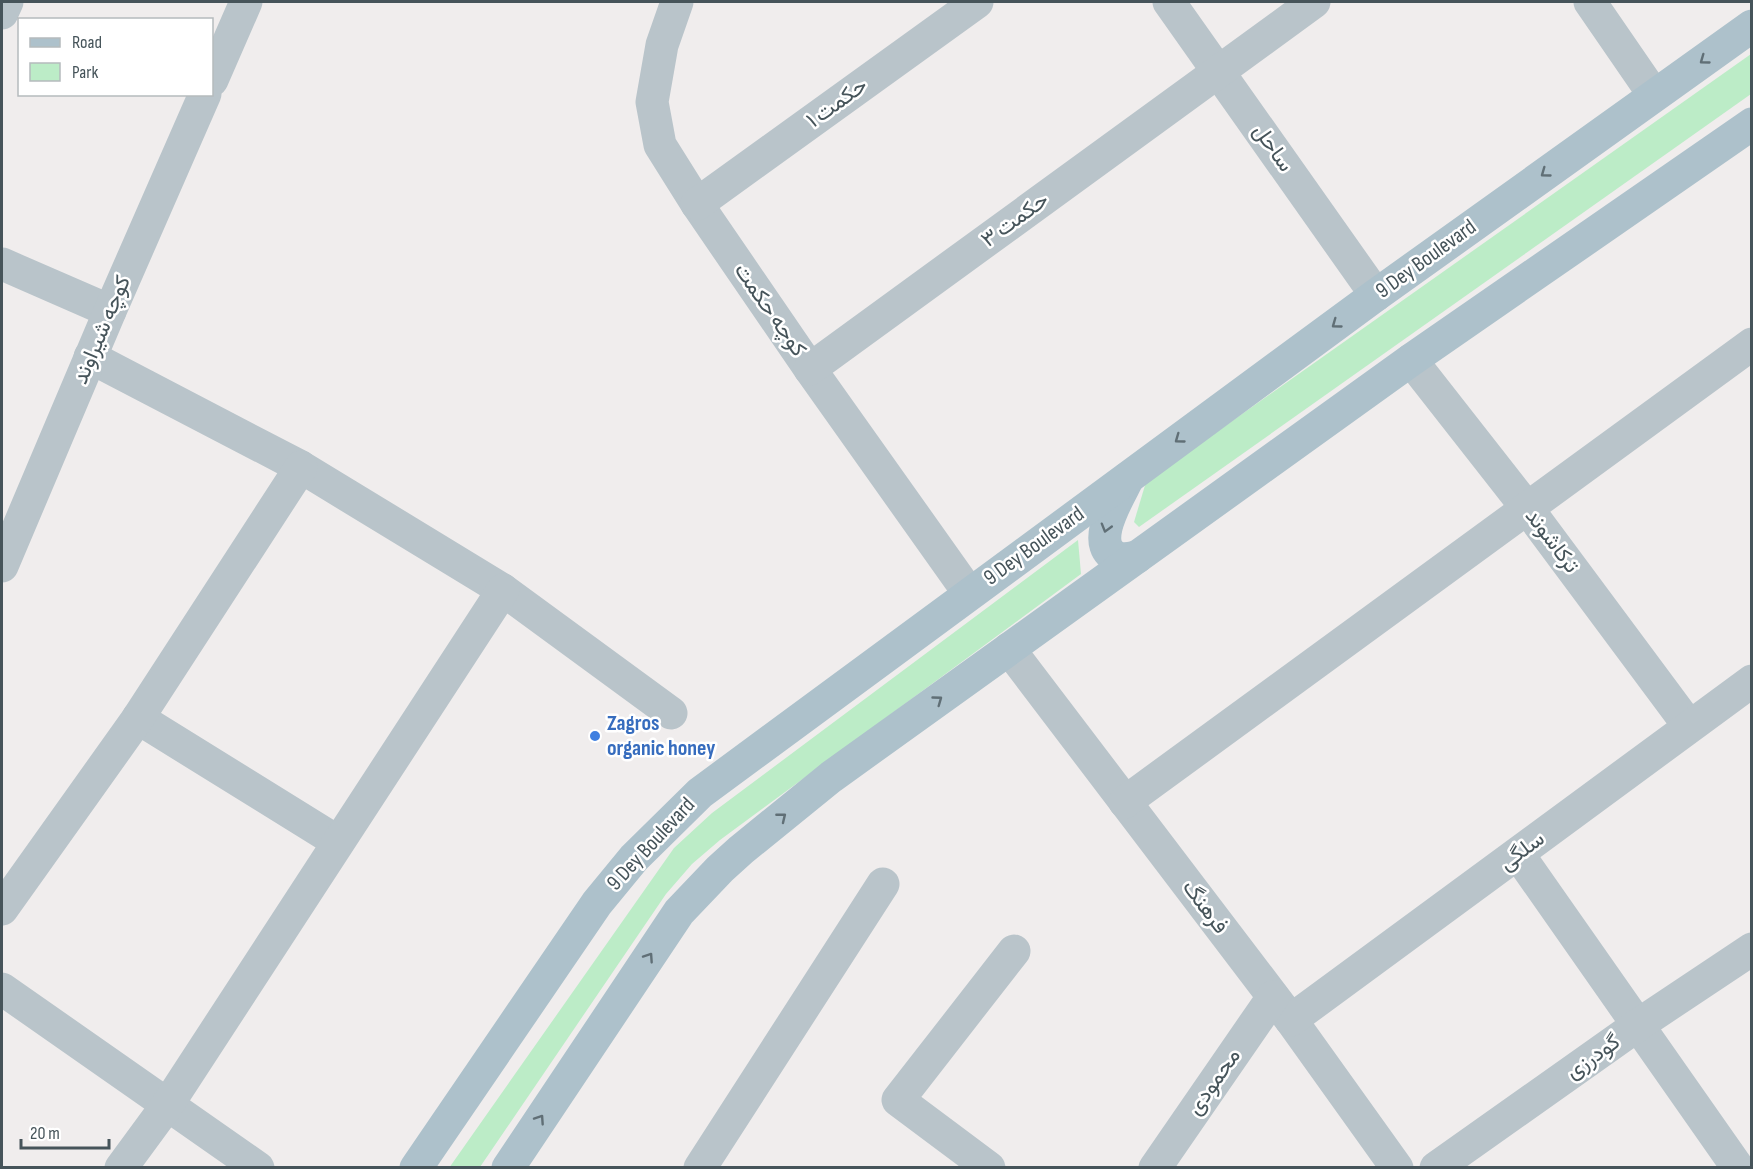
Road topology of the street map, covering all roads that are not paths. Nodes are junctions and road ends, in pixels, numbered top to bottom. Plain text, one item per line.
1 (6, 2) edge
2 (246, 2) edge
3 (677, 2) edge
4 (977, 2) edge
5 (1170, 2) edge
6 (1314, 2) edge
7 (1590, 2) edge
8 (2, 14) edge
9 (1752, 26) edge
10 (1219, 72) junction
11 (213, 78) edge
12 (1654, 95) junction
13 (204, 96) edge
14 (1752, 124) edge
15 (697, 204) junction
16 (2, 264) edge
17 (1376, 295) junction
18 (110, 311) junction
19 (1752, 345) edge
20 (90, 357) junction
21 (1411, 360) junction
22 (810, 369) junction
23 (301, 467) junction
24 (1128, 476) junction
25 (1527, 508) junction
26 (1137, 558) junction
27 (2, 566) edge
28 (503, 590) junction
29 (969, 593) junction
30 (1009, 649) junction
31 (1752, 681) edge
32 (671, 713) dead end
33 (138, 718) junction
34 (1689, 726) junction
35 (1125, 802) junction
36 (338, 842) junction
37 (1518, 854) junction
38 (883, 884) dead end
39 (2, 909) edge
40 (1752, 949) edge
41 (1014, 951) dead end
42 (2, 989) edge
43 (1282, 1008) junction
44 (1638, 1025) junction
45 (168, 1104) junction
46 (121, 1167) edge
47 (258, 1167) edge
48 (416, 1167) edge
49 (508, 1167) edge
50 (700, 1167) edge
51 (989, 1167) edge
52 (1155, 1167) edge
53 (1397, 1167) edge
54 (1436, 1167) edge
55 (1738, 1167) edge

1 - 8 street
2 - 11 street
3 - 15 street, کوچه حکمت
4 - 15 street, حکمت ۱
5 - 10 street, ساحل
6 - 10 street, حکمت ۳
7 - 12 street
9 -> 12 main road, 9 Dey Boulevard
10 - 17 street, ساحل
10 - 22 street, حکمت ۳
12 -> 17 main road, 9 Dey Boulevard
13 - 18 street, کوچه شیراوند
14 - 21 main road
15 - 22 street, کوچه حکمت
16 - 18 street
17 -> 24 main road, 9 Dey Boulevard
18 - 20 street, کوچه شیراوند
19 - 25 street
20 - 23 street
20 - 27 street, کوچه شیراوند
21 - 25 street, ترکاشوند
21 - 26 main road
22 - 29 street, کوچه حکمت
23 - 28 street
23 - 33 street
24 -> 26 main road
24 - 29 main road, 9 Dey Boulevard
25 - 34 street, ترکاشوند
25 - 35 street
26 - 30 main road
28 - 32 street
28 - 36 street
29 - 48 main road, 9 Dey Boulevard
30 - 35 street, فرهنگ
49 -> 30 main road
31 - 34 street, سلگی
33 - 36 street
33 - 39 street
34 - 37 street, سلگی
35 - 43 street, فرهنگ
36 - 45 street
37 - 43 street, سلگی
37 - 44 street
38 - 50 street
40 - 44 street, گودرزی
41 - 51 street
42 - 45 street
43 - 52 street, محمودی
43 - 53 street, فرهنگ
44 - 54 street, گودرزی
44 - 55 street
45 - 46 street
45 - 47 street

